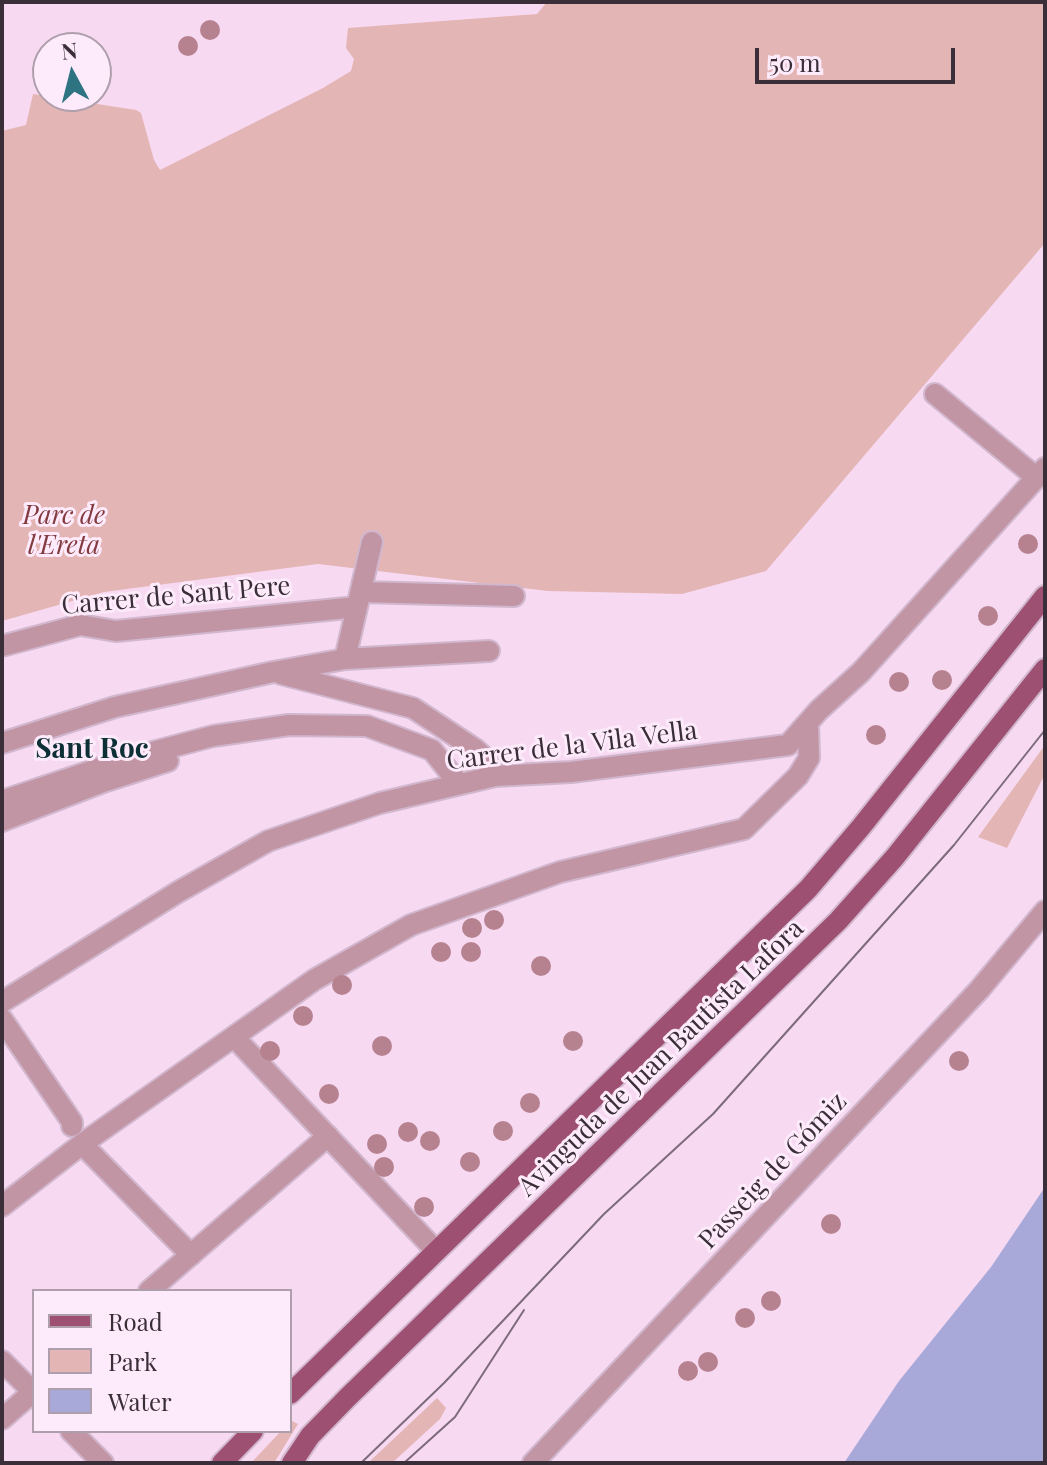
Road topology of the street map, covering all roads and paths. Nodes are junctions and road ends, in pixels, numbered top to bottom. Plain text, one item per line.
1 (935, 394) dead end
2 (1041, 473) edge
3 (372, 542) dead end
4 (514, 596) dead end
5 (1045, 596) edge
6 (359, 599) junction
7 (2, 646) edge
8 (489, 651) dead end
9 (345, 659) junction
10 (1045, 669) edge
11 (273, 672) junction
12 (808, 724) junction
13 (240, 735) junction
14 (2, 743) edge
15 (495, 776) junction
16 (459, 784) junction
17 (2, 801) edge
18 (2, 821) edge
19 (1045, 911) edge
20 (2, 1002) edge
21 (2, 1019) edge
22 (234, 1037) junction
23 (77, 1135) junction
24 (328, 1136) junction
25 (2, 1206) edge
26 (436, 1251) junction
27 (191, 1255) junction
28 (151, 1289) edge
29 (2, 1361) edge
30 (32, 1390) edge
31 (292, 1392) edge
32 (32, 1394) edge
33 (2, 1419) edge
34 (73, 1433) edge
35 (251, 1433) edge
36 (103, 1463) edge
37 (222, 1463) edge
38 (292, 1463) edge
39 (533, 1463) edge

1 - 2 street
2 - 12 street, Carrer de la Vila Vella
3 - 6 street
4 - 6 street, Carrer de Sant Pere
5 - 26 main road, Avinguda de Juan Bautista Lafora
6 - 7 street, Carrer de Sant Pere
6 - 9 street
8 - 9 street
9 - 11 street
10 - 38 main road, Avinguda de Juan Bautista Lafora
11 - 14 street
11 - 15 street
12 - 15 street, Carrer de la Vila Vella
12 - 22 street
13 - 16 street
13 - 17 street
13 - 18 street
15 - 16 street, Carrer de la Vila Vella
16 - 20 street, Carrer de la Vila Vella
19 - 39 street, Passeig de Gómiz
21 - 23 street
22 - 23 street
22 - 24 street
23 - 25 street
23 - 27 street
24 - 26 street
24 - 27 street
26 - 31 main road, Avinguda de Juan Bautista Lafora
27 - 28 street
29 - 30 street
32 - 33 street
34 - 36 street
35 - 37 main road

